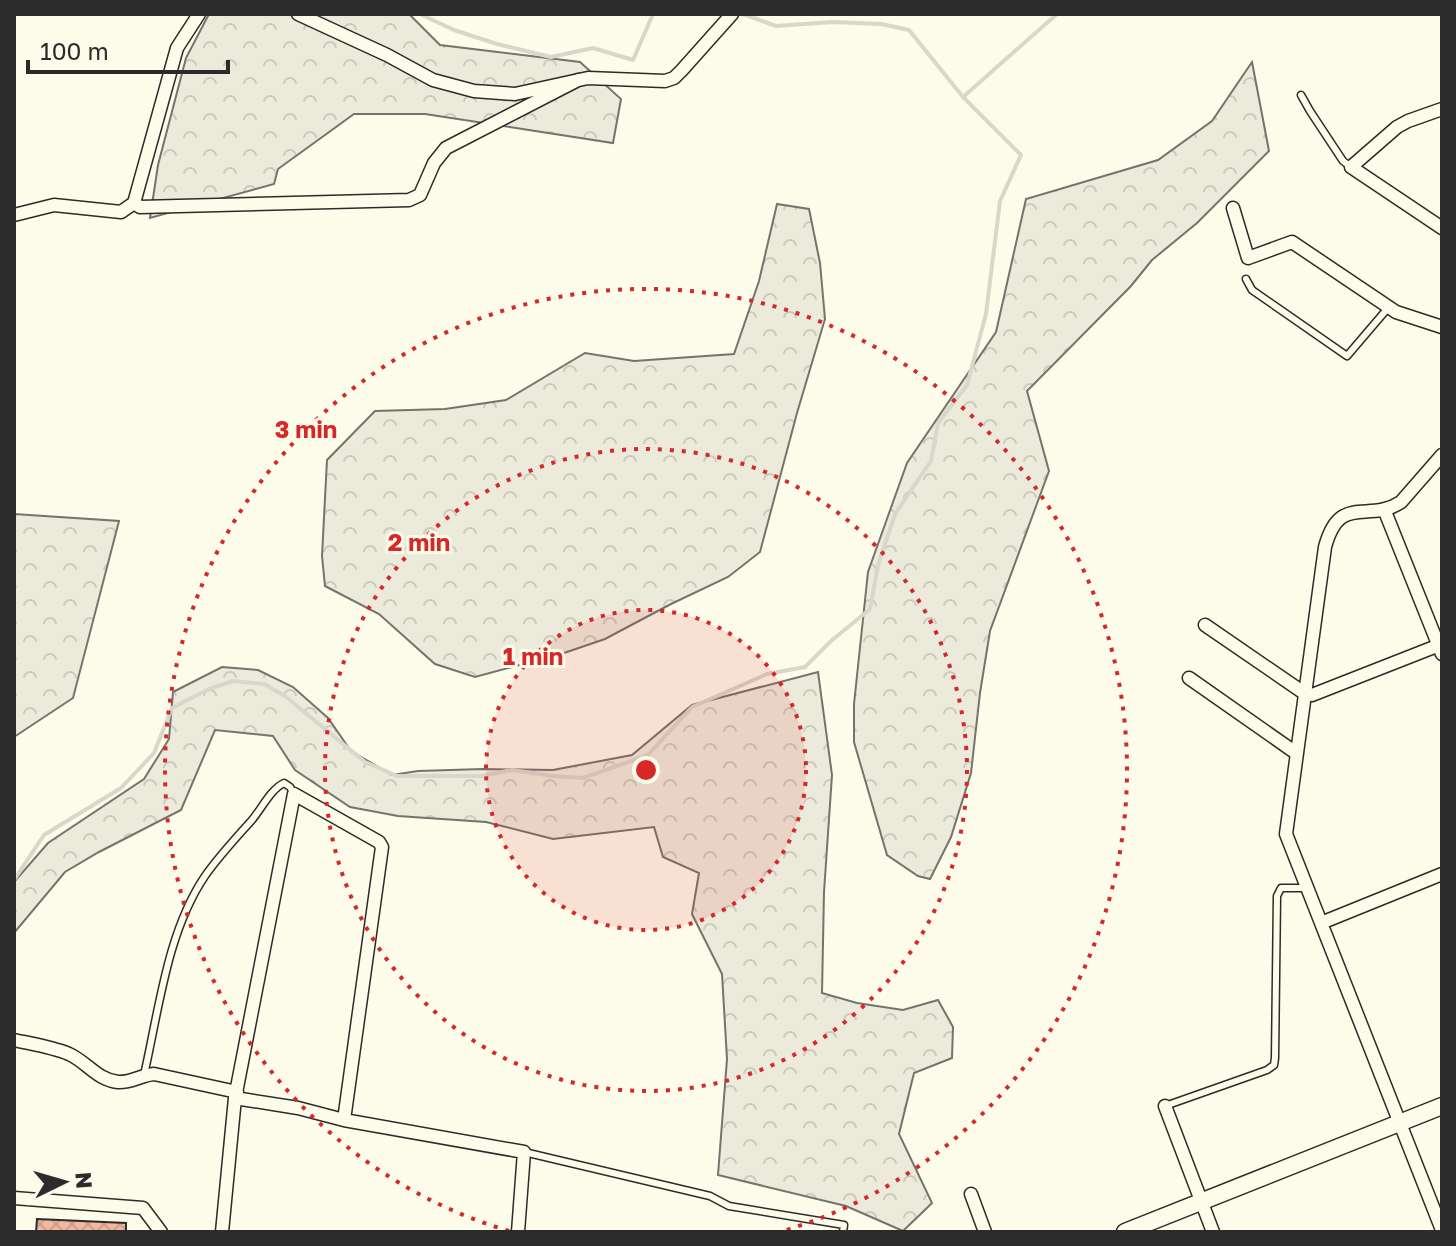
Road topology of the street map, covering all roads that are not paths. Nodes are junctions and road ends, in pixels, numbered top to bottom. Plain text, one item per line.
1 (199, 14) edge
2 (298, 14) edge
3 (732, 14) edge
4 (578, 80) junction
5 (1301, 95) dead end
6 (1442, 109) edge
7 (1351, 167) junction
8 (134, 203) junction
9 (1233, 208) dead end
10 (14, 215) edge
11 (1442, 228) edge
12 (1246, 279) dead end
13 (1388, 308) junction
14 (1442, 327) edge
15 (1442, 455) edge
16 (1384, 509) junction
17 (1205, 625) dead end
18 (1441, 648) edge
19 (1189, 678) dead end
20 (1304, 693) junction
21 (1296, 753) junction
22 (294, 794) junction
23 (1442, 874) edge
24 (1307, 888) junction
25 (1321, 923) junction
26 (14, 1040) edge
27 (144, 1075) junction
28 (236, 1095) junction
29 (1165, 1106) joint
30 (1442, 1106) edge
31 (344, 1120) junction
32 (1400, 1123) junction
33 (524, 1152) junction
34 (971, 1194) dead end
35 (14, 1198) edge
36 (1202, 1201) junction
37 (1442, 1230) edge
38 (161, 1232) edge
39 (222, 1232) edge
40 (518, 1232) edge
41 (843, 1232) edge
42 (985, 1232) edge
43 (1125, 1232) edge
44 (1213, 1232) edge

1 - 8 street
2 - 4 street
3 - 4 street
4 - 8 street
5 - 7 lane
6 - 7 street
7 - 11 street
8 - 10 street
9 - 13 street
12 - 13 lane
13 - 14 street
15 - 16 street
16 - 18 street
16 - 20 street
17 - 20 street
18 - 20 street
19 - 21 street
20 - 21 street
21 - 24 street
22 - 27 lane
22 - 28 street
22 - 31 street
23 - 25 street
24 - 25 street
24 - 29 lane
25 - 32 street
26 - 27 street
27 - 28 street
28 - 31 street
28 - 39 street
29 - 36 street
30 - 32 street
31 - 33 street
32 - 36 street
32 - 37 street
33 - 40 street
33 - 41 lane
34 - 42 street
35 - 38 street
36 - 43 street
36 - 44 street

